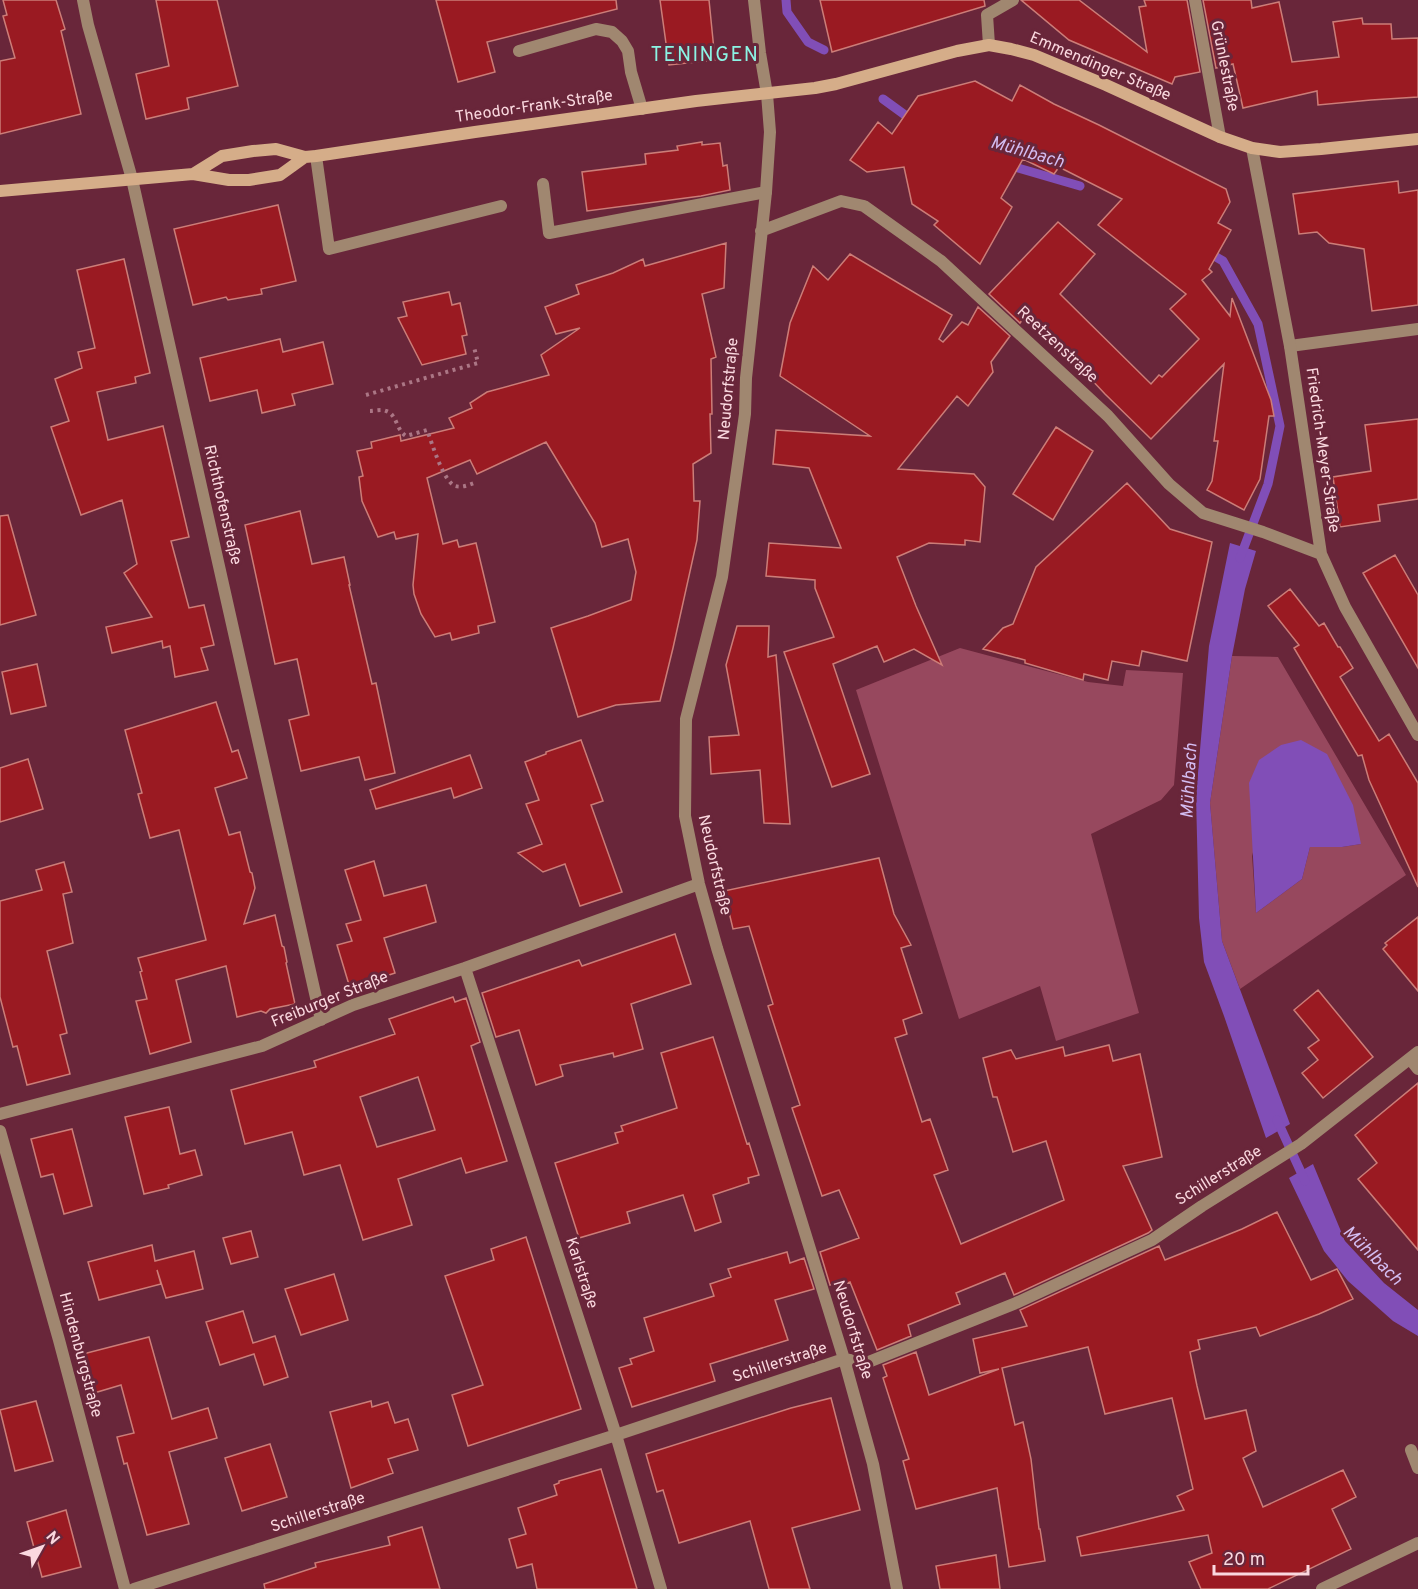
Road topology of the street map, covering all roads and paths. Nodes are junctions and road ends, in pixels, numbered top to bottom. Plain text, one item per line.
1 (82, 0) edge
2 (754, 0) edge
3 (1013, 0) edge
4 (1195, 0) edge
5 (989, 45) junction
6 (519, 51) dead end
7 (767, 94) junction
8 (642, 109) junction
9 (1220, 137) junction
10 (1418, 139) edge
11 (1252, 148) junction
12 (310, 157) junction
13 (193, 174) junction
14 (132, 179) junction
15 (543, 184) dead end
16 (0, 191) edge
17 (766, 192) junction
18 (501, 206) dead end
19 (761, 231) junction
20 (1418, 329) edge
21 (1290, 346) junction
22 (474, 347) dead end
23 (366, 394) dead end
24 (370, 411) dead end
25 (474, 483) dead end
26 (1321, 554) junction
27 (1418, 735) edge
28 (699, 884) junction
29 (465, 968) junction
30 (321, 1020) junction
31 (1414, 1056) edge
32 (1418, 1069) edge
33 (0, 1114) edge
34 (0, 1131) edge
35 (844, 1359) junction
36 (616, 1435) junction
37 (1411, 1450) dead end
38 (1418, 1468) edge
39 (1418, 1543) edge
40 (125, 1589) edge
41 (134, 1589) edge
42 (661, 1589) edge
43 (897, 1589) edge
44 (1322, 1589) edge

1 - 14 street, Richthofenstraße
2 - 7 street, Neudorfstraße
3 - 5 street
4 - 9 street, Grünlestraße
5 - 7 main road, Emmendinger Straße
5 - 9 main road, Emmendinger Straße
6 - 8 street
7 - 8 main road, Theodor-Frank-Straße
7 - 17 street, Neudorfstraße
8 - 12 main road, Theodor-Frank-Straße
9 - 11 main road, Emmendinger Straße
10 - 11 main road, Emmendinger Straße
11 - 21 street, Friedrich-Meyer-Straße
12 - 13 main road, Theodor-Frank-Straße
12 - 13 main road, Theodor-Frank-Straße
12 - 18 street
13 - 14 main road, Theodor-Frank-Straße
14 - 16 main road, Theodor-Frank-Straße
14 - 30 street, Richthofenstraße
15 - 17 street
17 - 19 street, Neudorfstraße
19 - 26 street, Reetzenstraße
19 - 28 street, Neudorfstraße
20 - 21 street
21 - 26 street, Friedrich-Meyer-Straße
22 - 23 path
24 - 25 path
26 - 27 street, Friedrich-Meyer-Straße
28 - 29 street, Freiburger Straße
28 - 35 street, Neudorfstraße
29 - 30 street, Freiburger Straße
29 - 36 street, Karlstraße
30 - 33 street, Freiburger Straße
31 - 32 street
31 - 35 street, Schillerstraße
34 - 40 street, Hindenburgstraße
35 - 36 street, Schillerstraße
35 - 43 street, Neudorfstraße
36 - 41 street, Schillerstraße
36 - 42 street, Karlstraße
37 - 38 street
39 - 44 street

